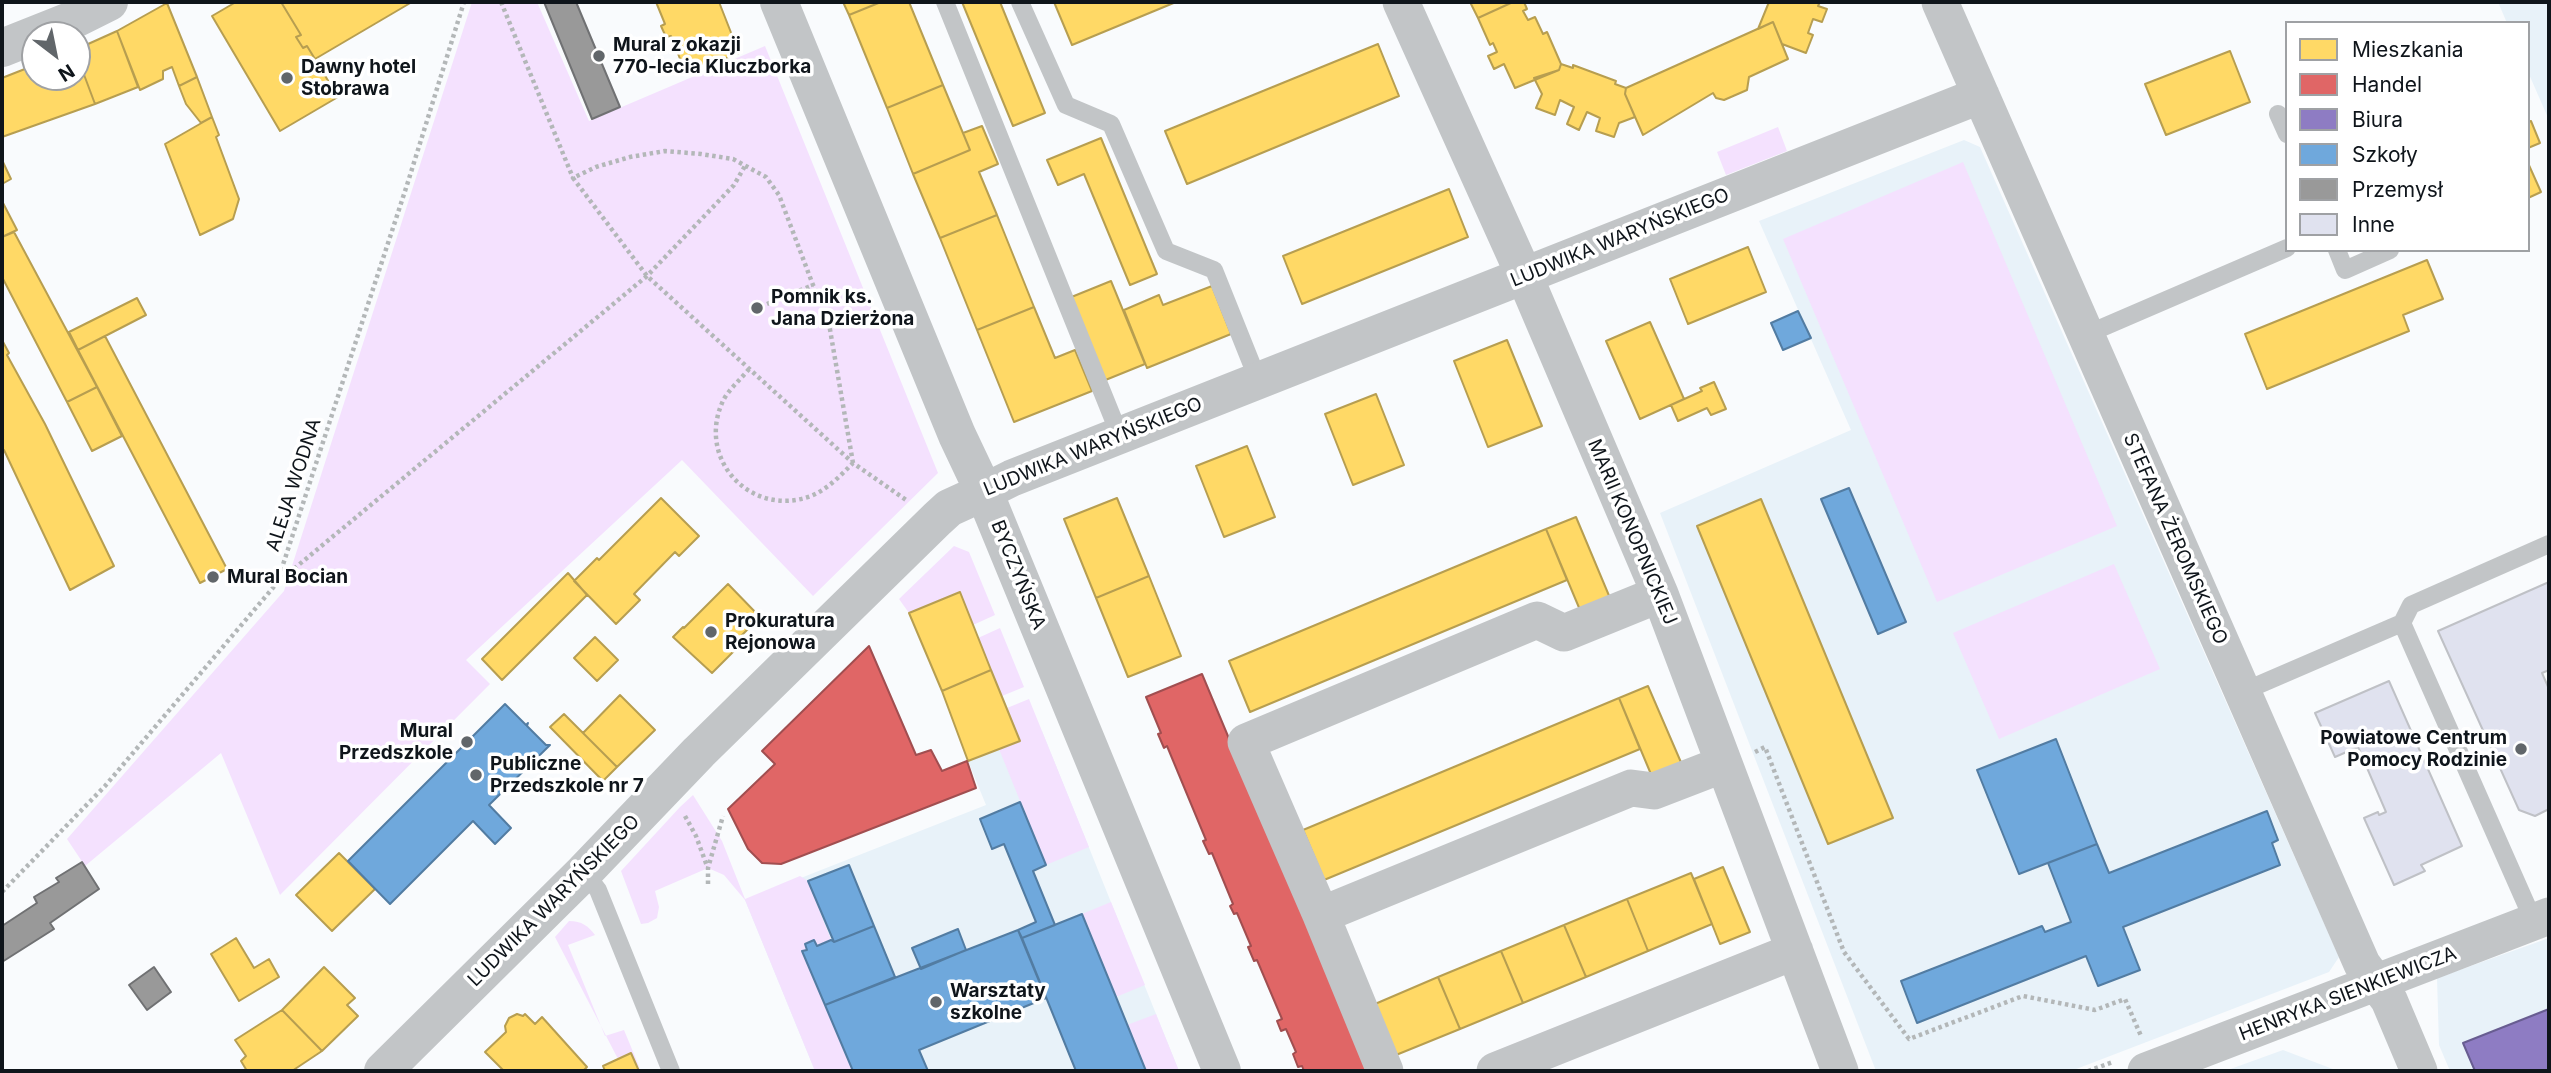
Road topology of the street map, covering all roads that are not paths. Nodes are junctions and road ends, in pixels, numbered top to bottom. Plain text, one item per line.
1 (109, 2) edge
2 (779, 2) edge
3 (945, 2) edge
4 (1020, 2) edge
5 (1401, 2) edge
6 (1940, 2) edge
7 (2, 48) edge
8 (1980, 95) junction
9 (2278, 114) dead end
10 (2285, 130) edge
11 (2285, 249) edge
12 (2338, 252) edge
13 (2386, 252) edge
14 (1524, 275) junction
15 (2085, 335) junction
16 (1258, 380) junction
17 (1119, 436) junction
18 (984, 492) junction
19 (2549, 544) edge
20 (1660, 594) junction
21 (2402, 623) junction
22 (2242, 692) junction
23 (1724, 764) junction
24 (584, 872) junction
25 (1321, 915) junction
26 (2541, 919) edge
27 (1795, 951) junction
28 (2376, 982) junction
29 (2138, 1057) edge
30 (383, 1071) edge
31 (671, 1071) edge
32 (1222, 1071) edge
33 (1385, 1071) edge
34 (1495, 1071) edge
35 (1840, 1071) edge
36 (2419, 1071) edge

1 - 7 street
2 - 18 street, BYCZYŃSKA
3 - 17 lane
4 - 16 lane
5 - 14 street, MARII KONOPNICKIEJ
6 - 8 street, STEFANA ŻEROMSKIEGO
8 - 14 street, LUDWIKA WARYŃSKIEGO
8 - 15 street, STEFANA ŻEROMSKIEGO
9 - 10 lane
11 - 15 lane
12 - 13 lane
14 - 16 street, LUDWIKA WARYŃSKIEGO
14 - 20 street, MARII KONOPNICKIEJ
15 - 22 street, STEFANA ŻEROMSKIEGO
16 - 17 street, LUDWIKA WARYŃSKIEGO
17 - 18 street, LUDWIKA WARYŃSKIEGO
18 - 24 street, LUDWIKA WARYŃSKIEGO
18 - 32 street, BYCZYŃSKA
19 - 21 lane
20 - 23 street, MARII KONOPNICKIEJ
20 - 25 street
21 - 22 lane
21 - 26 lane
22 - 28 street, STEFANA ŻEROMSKIEGO
23 - 25 street
23 - 27 street, MARII KONOPNICKIEJ
24 - 30 street, LUDWIKA WARYŃSKIEGO
24 - 31 lane
25 - 33 street
26 - 28 street, HENRYKA SIENKIEWICZA
27 - 34 street
27 - 35 street, MARII KONOPNICKIEJ
28 - 29 street, HENRYKA SIENKIEWICZA
28 - 36 street, STEFANA ŻEROMSKIEGO

